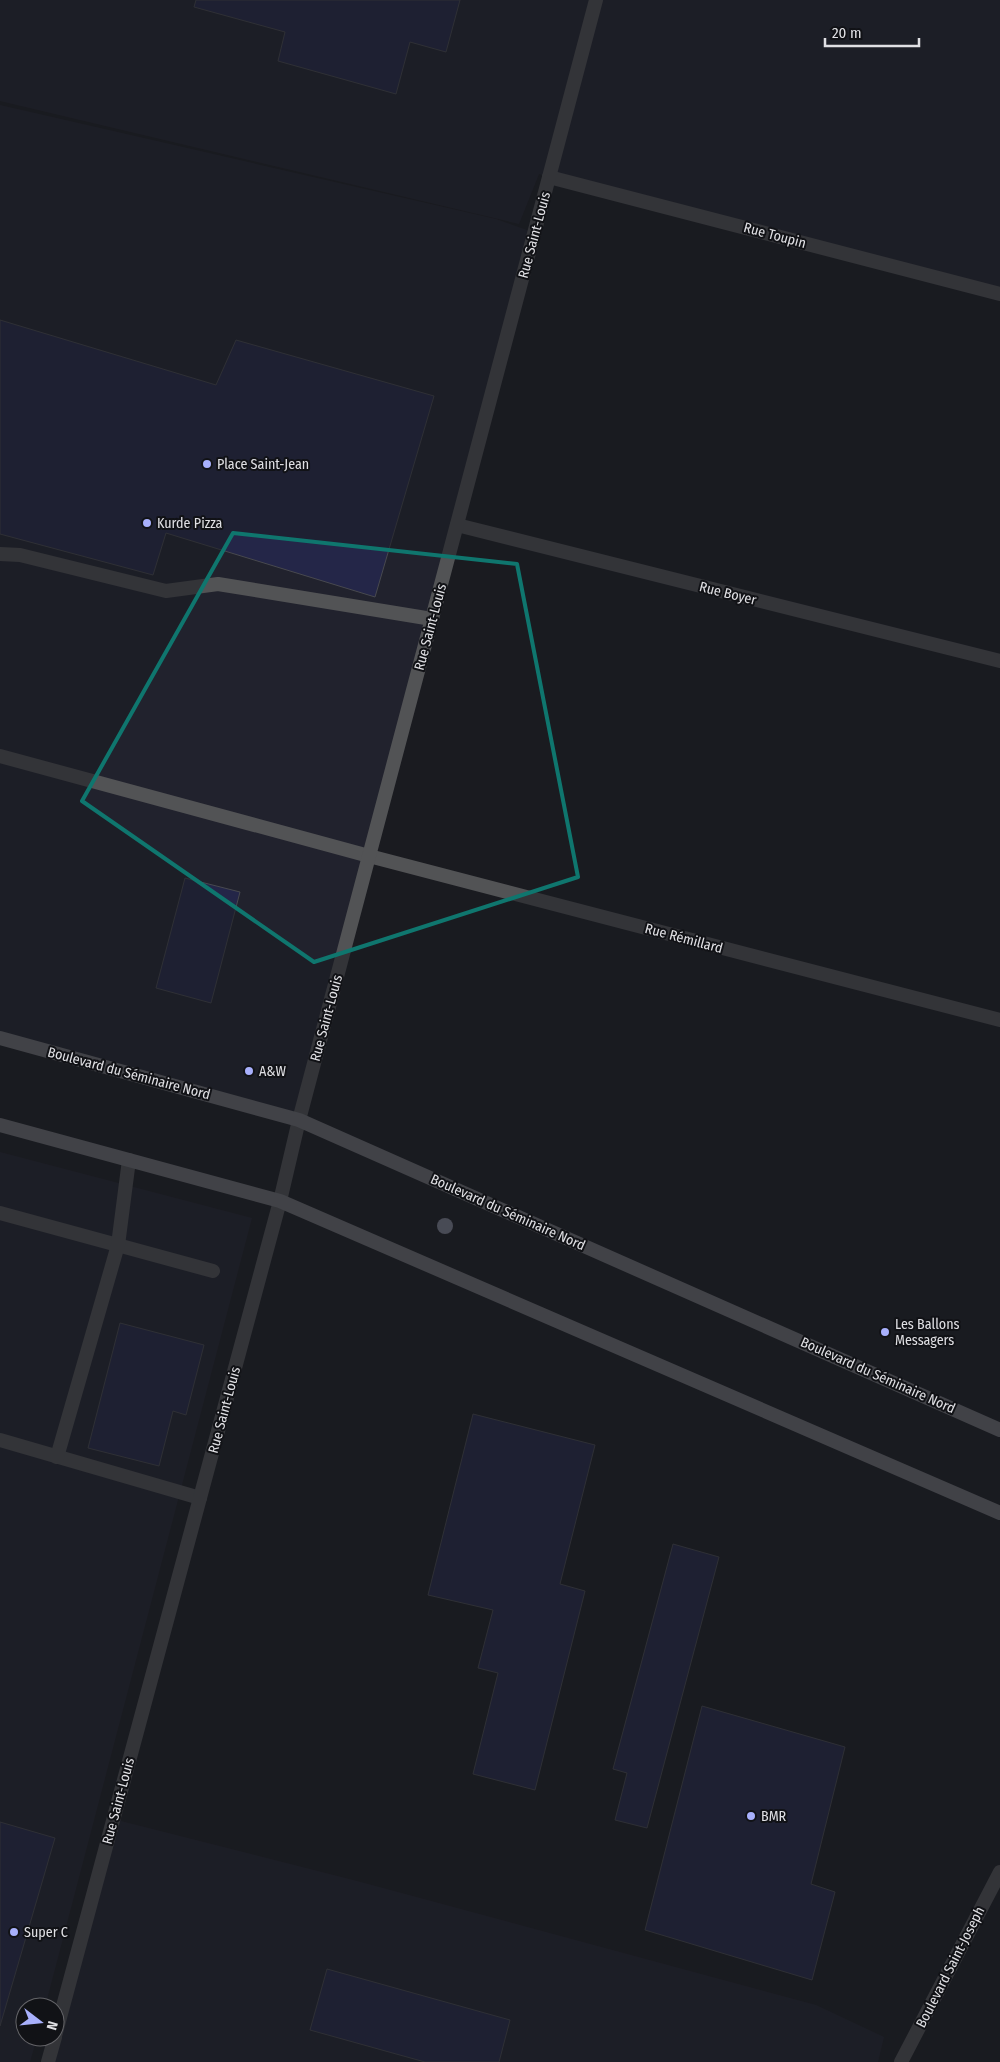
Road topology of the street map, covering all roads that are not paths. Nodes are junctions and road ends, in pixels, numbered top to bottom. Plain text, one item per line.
1 (596, 0) edge
2 (550, 177) junction
3 (1000, 294) edge
4 (457, 525) junction
5 (0, 554) edge
6 (432, 619) junction
7 (1000, 661) edge
8 (0, 756) edge
9 (369, 856) junction
10 (1000, 1020) edge
11 (0, 1038) edge
12 (299, 1120) junction
13 (0, 1125) edge
14 (129, 1160) junction
15 (280, 1200) junction
16 (0, 1213) edge
17 (118, 1245) junction
18 (213, 1271) dead end
19 (1000, 1430) edge
20 (0, 1440) edge
21 (57, 1457) junction
22 (200, 1498) junction
23 (1000, 1513) edge
24 (1000, 1872) edge
25 (65, 1999) edge
26 (52, 2047) edge
27 (48, 2062) edge
28 (901, 2062) edge

1 - 2 street, Rue Saint-Louis
2 - 3 street, Rue Toupin
2 - 4 street, Rue Saint-Louis
4 - 6 street, Rue Saint-Louis
4 - 7 street, Rue Boyer
5 - 6 street
6 - 9 street, Rue Saint-Louis
8 - 9 street, Rue Rémillard
9 - 10 street, Rue Rémillard
9 - 12 street, Rue Saint-Louis
11 - 12 main road, Boulevard du Séminaire Nord
12 - 15 street, Rue Saint-Louis
12 - 19 main road, Boulevard du Séminaire Nord
13 - 14 main road
14 - 15 main road
14 - 17 street
15 - 22 street, Rue Saint-Louis
15 - 23 main road
16 - 17 street
17 - 18 street
17 - 21 street
20 - 21 street
21 - 22 street
22 - 25 street, Rue Saint-Louis
24 - 28 street, Boulevard Saint-Joseph
26 - 27 street, Rue Saint-Louis

